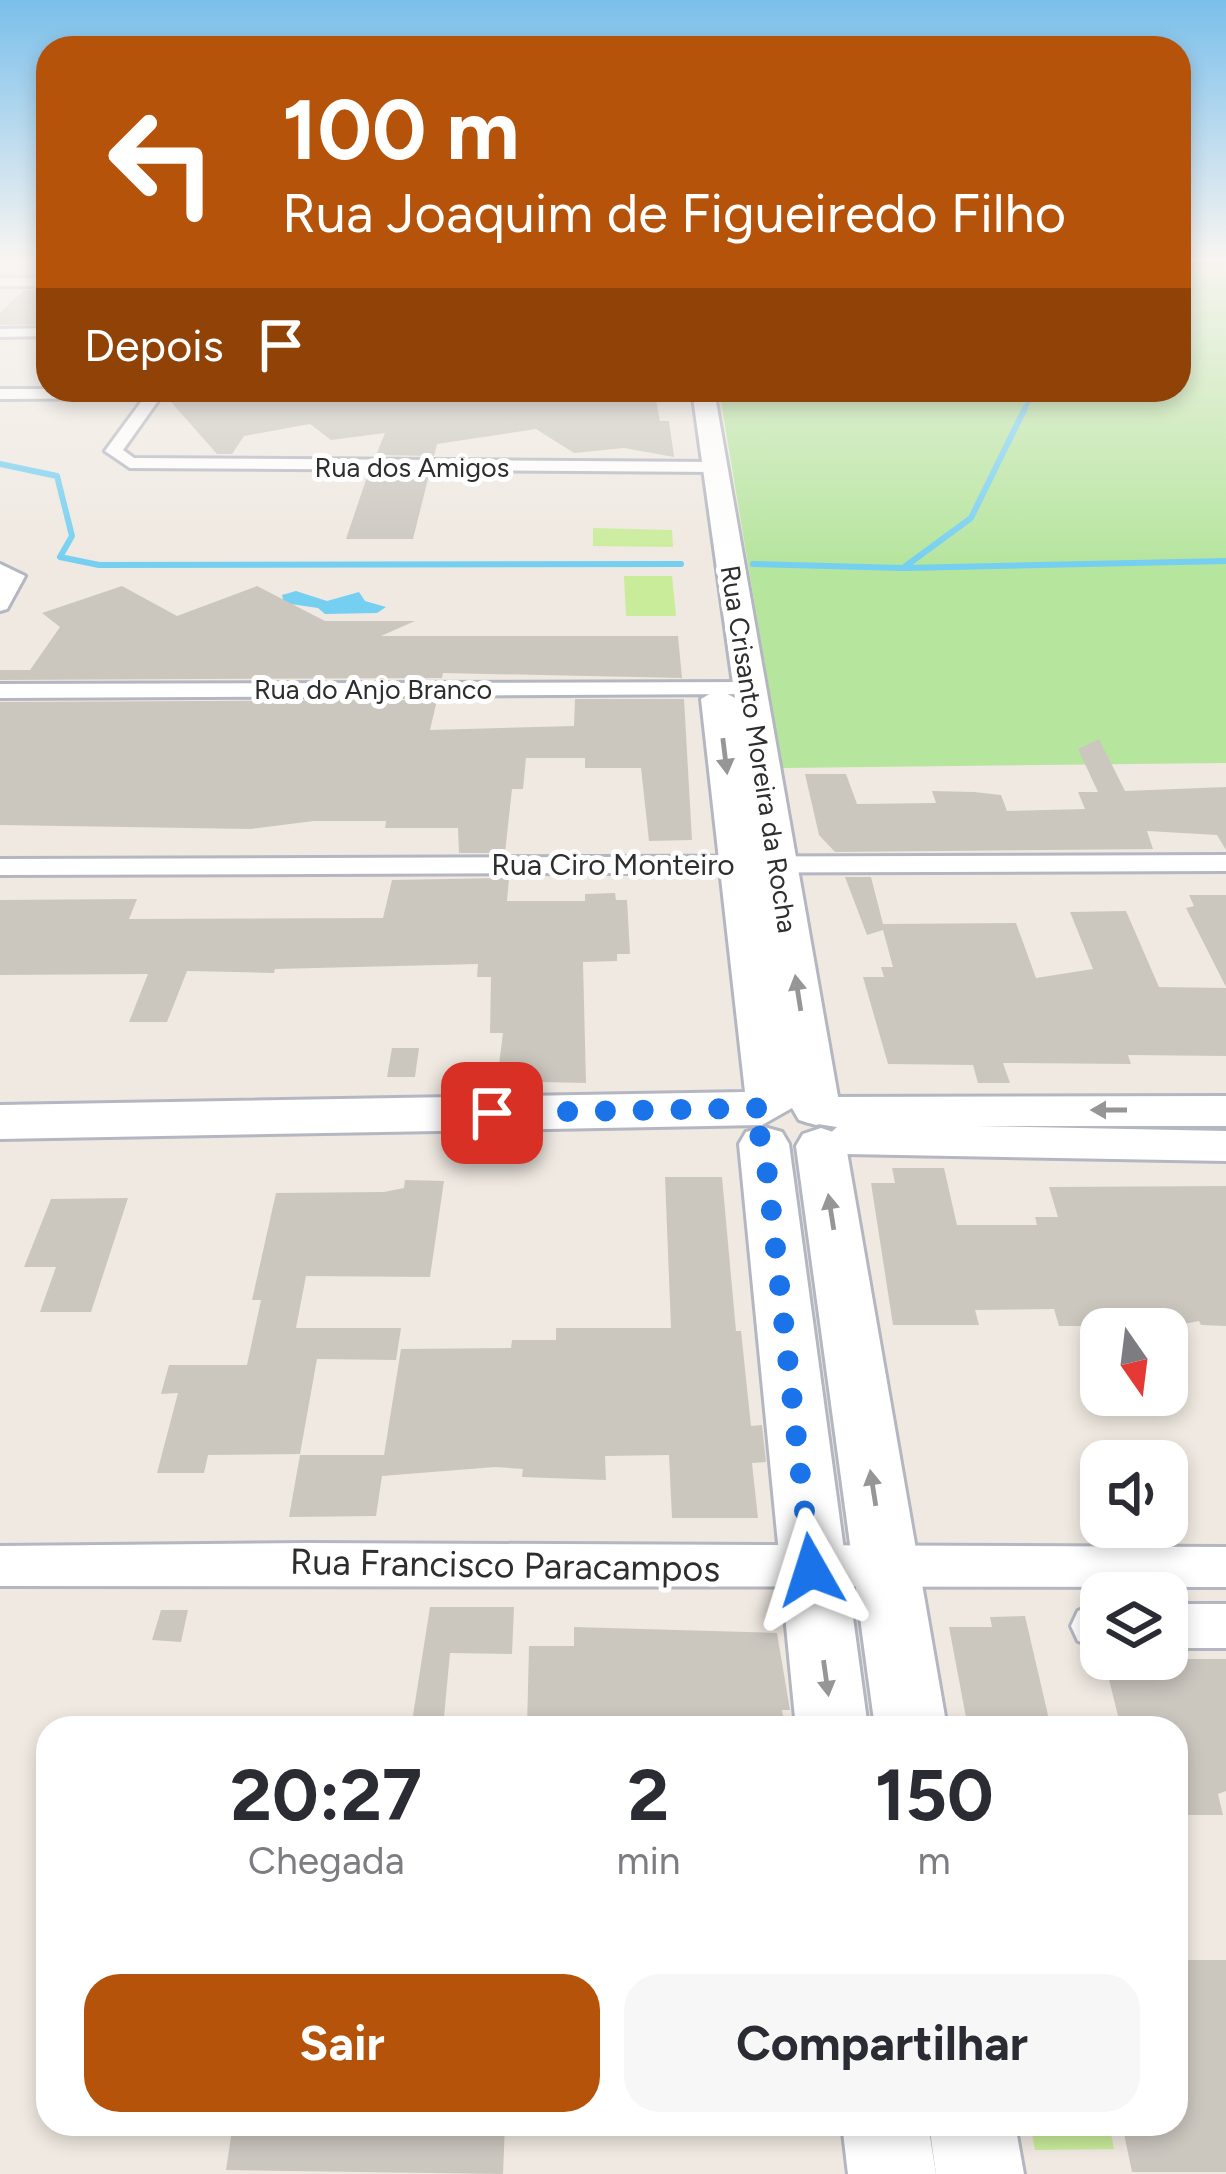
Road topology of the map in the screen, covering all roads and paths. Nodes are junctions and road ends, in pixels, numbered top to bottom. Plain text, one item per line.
1 (36, 393) edge
2 (0, 394) edge
3 (149, 402) edge
4 (222, 402) edge
5 (685, 402) edge
6 (704, 402) edge
7 (554, 410) dead end
8 (704, 466) junction
9 (0, 570) edge
10 (0, 605) edge
11 (732, 687) junction
12 (0, 691) edge
13 (738, 863) junction
14 (778, 863) junction
15 (1226, 863) edge
16 (0, 867) edge
17 (1226, 1112) edge
18 (0, 1122) edge
19 (792, 1125) junction
20 (218, 1133) junction
21 (1226, 1146) edge
22 (0, 1151) edge
23 (0, 1566) edge
24 (1226, 1567) edge
25 (811, 1570) junction
26 (886, 1571) junction
27 (1188, 1626) edge
28 (1226, 1627) edge
29 (830, 1716) edge
30 (908, 1716) edge
31 (887, 2136) edge
32 (974, 2136) edge
33 (892, 2174) edge
34 (980, 2174) edge

1 - 2 street
3 - 8 street, Rua dos Amigos
4 - 7 street
5 - 8 main road, Rua Crisanto Moreira da Rocha
6 - 8 main road, Rua Crisanto Moreira da Rocha
8 - 11 main road, Rua Crisanto Moreira da Rocha
9 - 10 street
11 - 12 street, Rua do Anjo Branco
11 -> 13 main road, Rua Crisanto Moreira da Rocha
11 - 14 main road, Rua Crisanto Moreira da Rocha
13 - 14 street, Rua Ciro Monteiro
13 - 16 street, Rua Ciro Monteiro
13 - 19 main road, Rua Crisanto Moreira da Rocha
14 - 15 street, Rua Ciro Monteiro
19 -> 14 main road, Rua Crisanto Moreira da Rocha
17 -> 19 street
18 - 20 main road
19 - 20 main road
19 - 21 street
19 - 25 main road, Rua Crisanto Moreira da Rocha
26 -> 19 main road, Rua Crisanto Moreira da Rocha
20 - 22 main road
23 - 25 street, Rua Francisco Paracampos
24 - 26 street, Rua Francisco Paracampos
25 - 26 street, Rua Francisco Paracampos
25 -> 29 main road, Rua Crisanto Moreira da Rocha
26 - 30 main road, Rua Crisanto Moreira da Rocha
27 - 28 street
31 - 33 main road
32 - 34 main road

